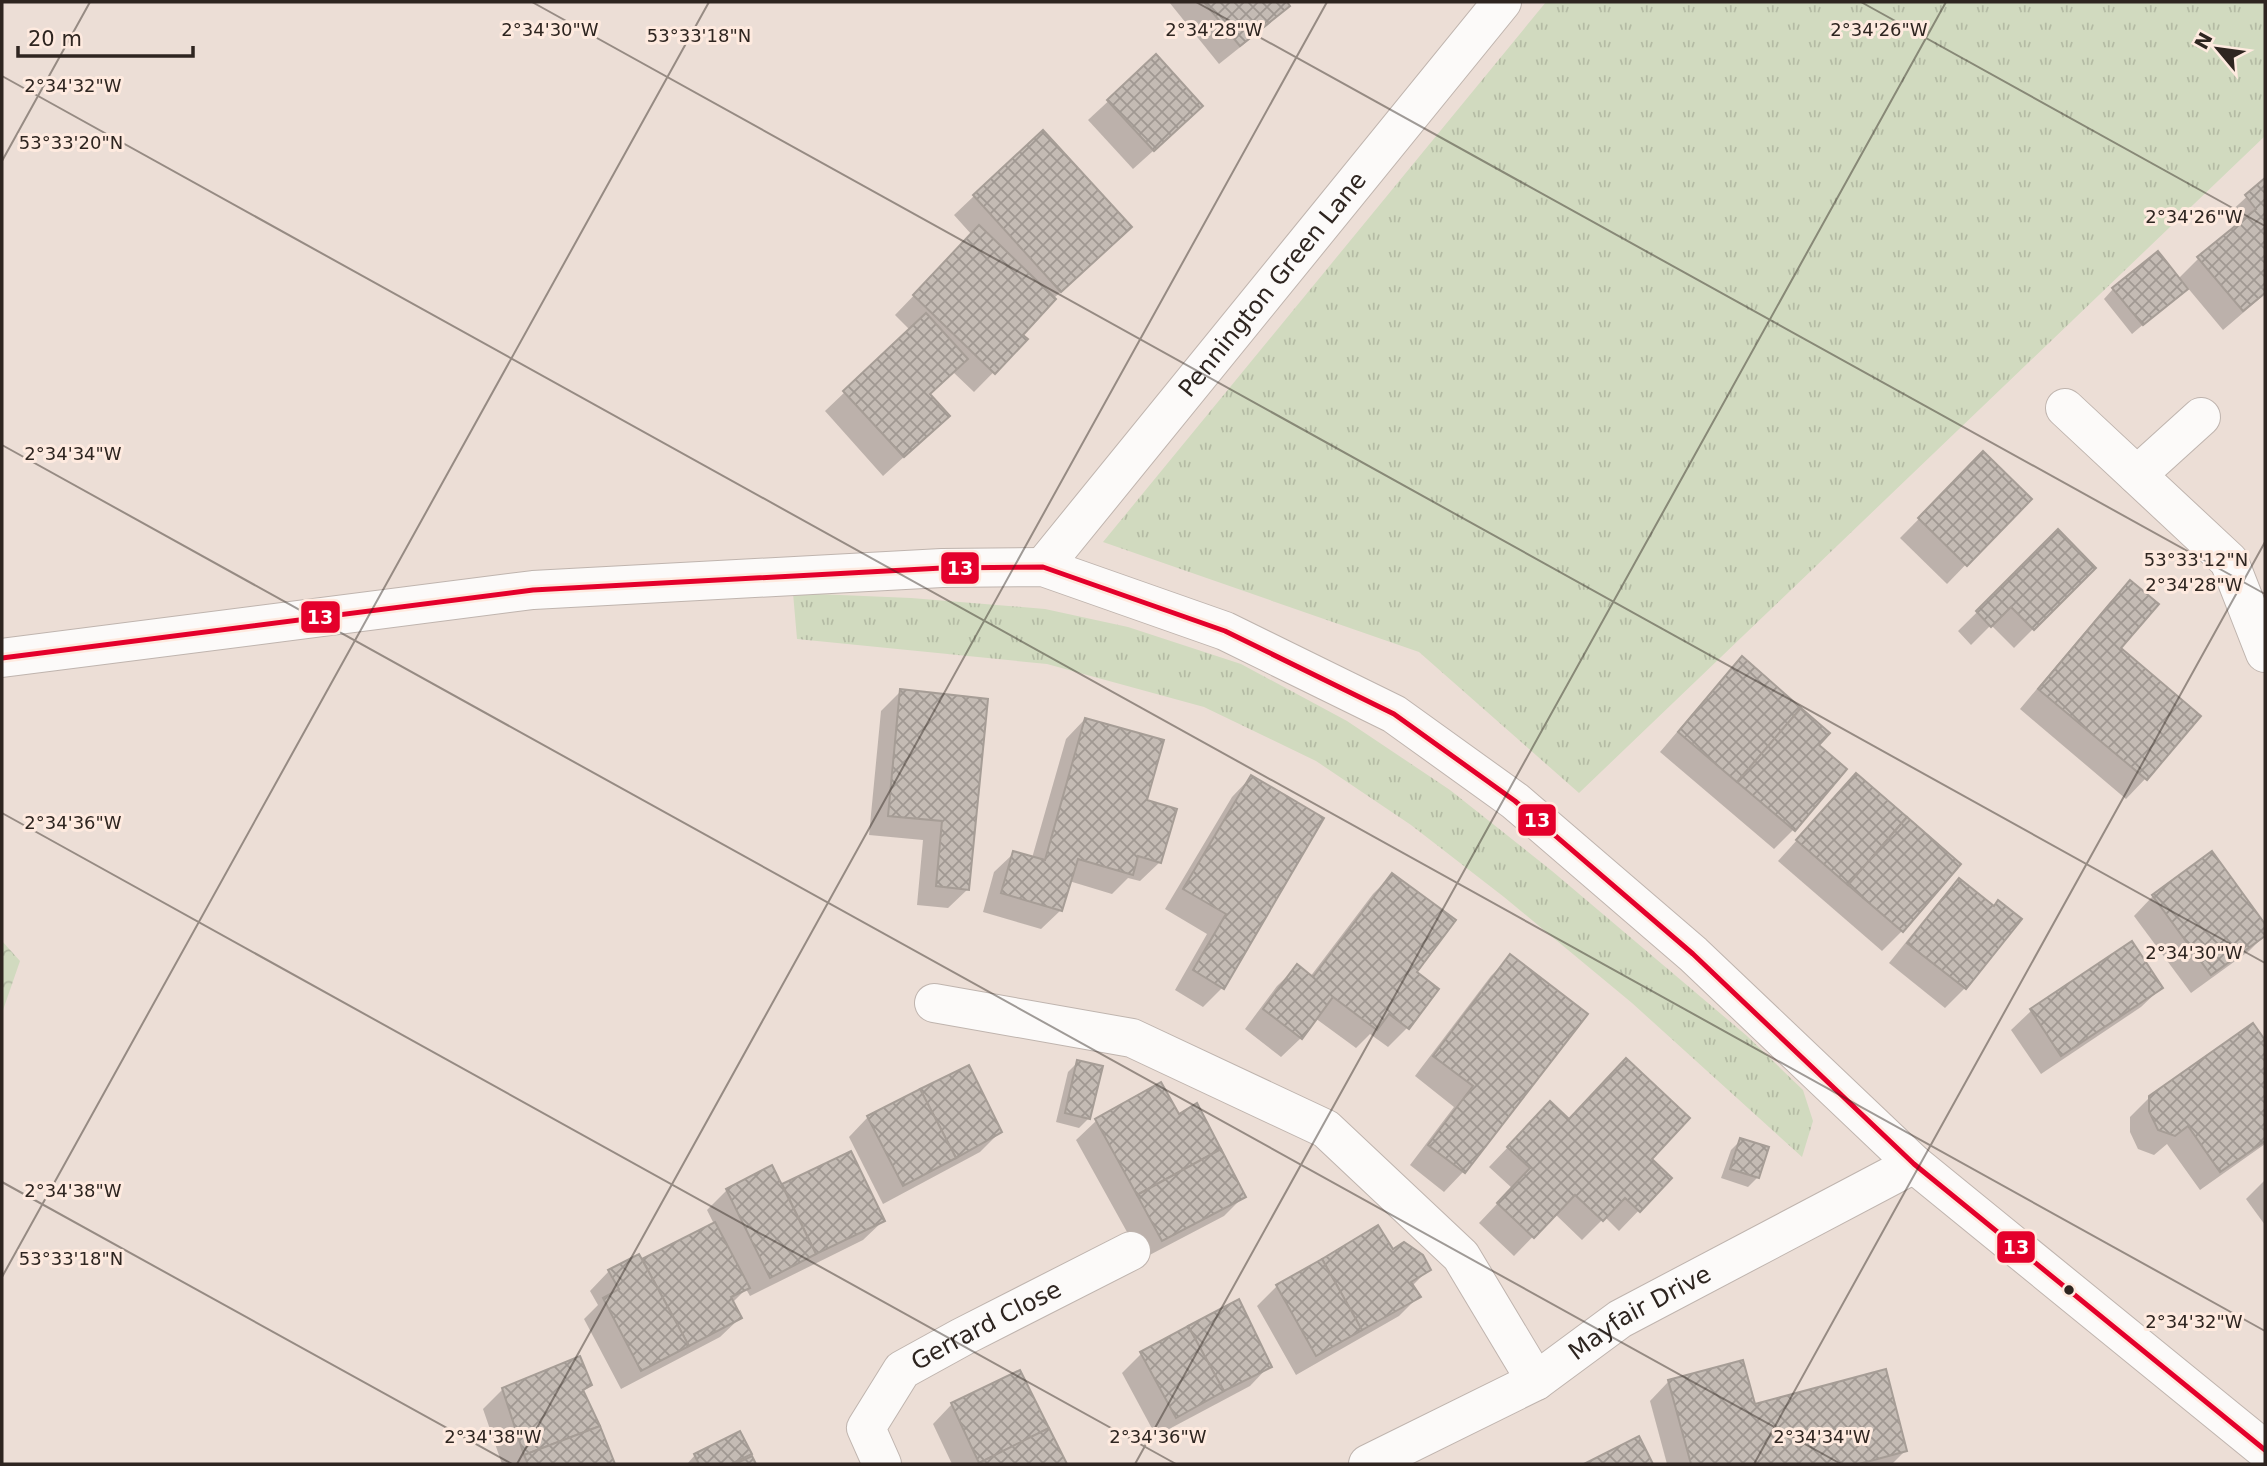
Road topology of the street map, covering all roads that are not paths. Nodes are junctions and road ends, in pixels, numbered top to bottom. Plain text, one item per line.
1 (1502, 2) edge
2 (2065, 408) dead end
3 (2201, 417) dead end
4 (2137, 475) junction
5 (1043, 567) junction
6 (2265, 653) edge
7 (2, 658) edge
8 (934, 1003) dead end
9 (1914, 1164) junction
10 (1131, 1251) dead end
11 (1536, 1381) junction
12 (2265, 1450) edge
13 (882, 1464) edge
14 (1368, 1464) edge

1 - 5 street, Pennington Green Lane
2 - 4 street
3 - 4 street
4 - 6 street
5 - 7 street
5 - 9 street
8 - 11 street
9 - 11 street, Mayfair Drive
9 - 12 street
10 - 13 street, Gerrard Close
11 - 14 street, Mayfair Drive

